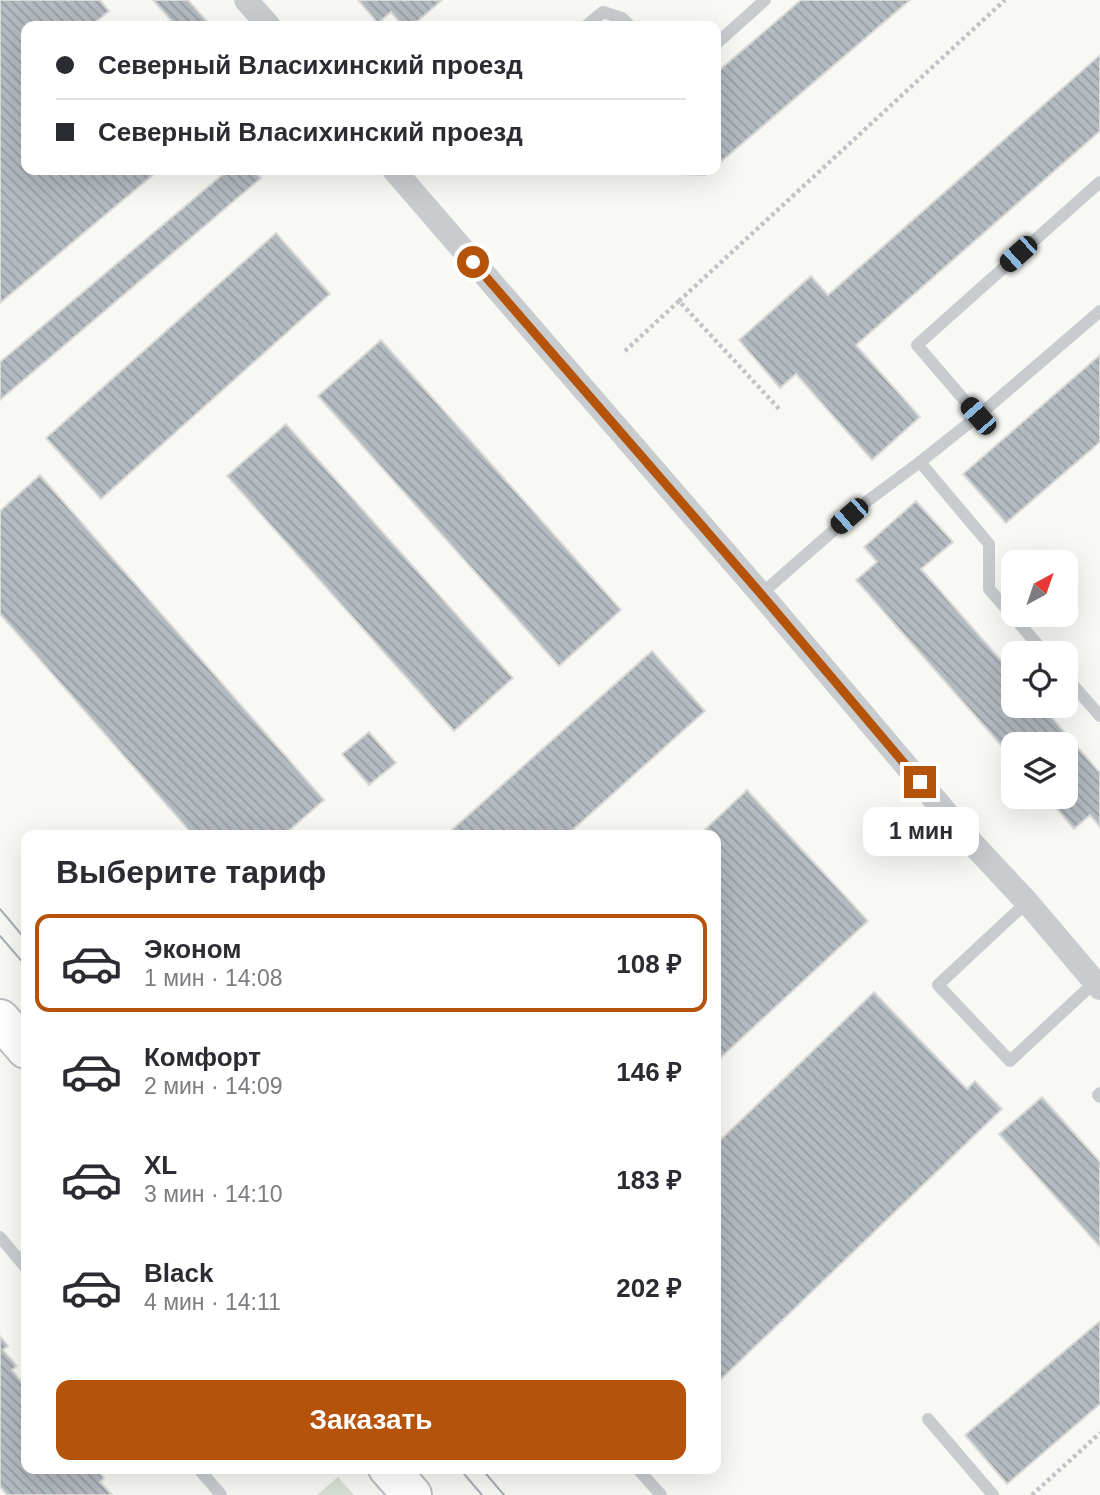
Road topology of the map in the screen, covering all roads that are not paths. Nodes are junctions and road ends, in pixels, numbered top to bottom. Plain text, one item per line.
1 (247, 0) edge
2 (765, 0) edge
3 (266, 21) edge
4 (592, 21) edge
5 (625, 21) edge
6 (721, 40) edge
7 (398, 175) edge
8 (1100, 182) edge
9 (1100, 311) edge
10 (978, 416) junction
11 (920, 462) junction
12 (761, 594) junction
13 (1034, 641) edge
14 (1078, 691) edge
15 (1100, 716) edge
16 (1027, 902) junction
17 (1098, 982) edge
18 (0, 1019) edge
19 (21, 1043) edge
20 (0, 1237) edge
21 (21, 1262) edge
22 (928, 1419) dead end
23 (203, 1474) edge
24 (393, 1474) edge
25 (642, 1474) edge
26 (221, 1495) edge
27 (411, 1495) edge
28 (661, 1495) edge
29 (993, 1495) edge

1 - 3 street
2 - 6 lane
4 - 5 lane
7 - 12 street
8 - 10 lane
9 - 10 lane
10 - 11 lane
11 - 12 lane
11 - 13 lane
12 - 16 street
14 - 15 lane
16 - 17 street
16 - 17 lane
18 - 19 highway
20 - 21 lane
22 - 29 lane
23 - 26 lane
24 - 27 highway
25 - 28 lane

